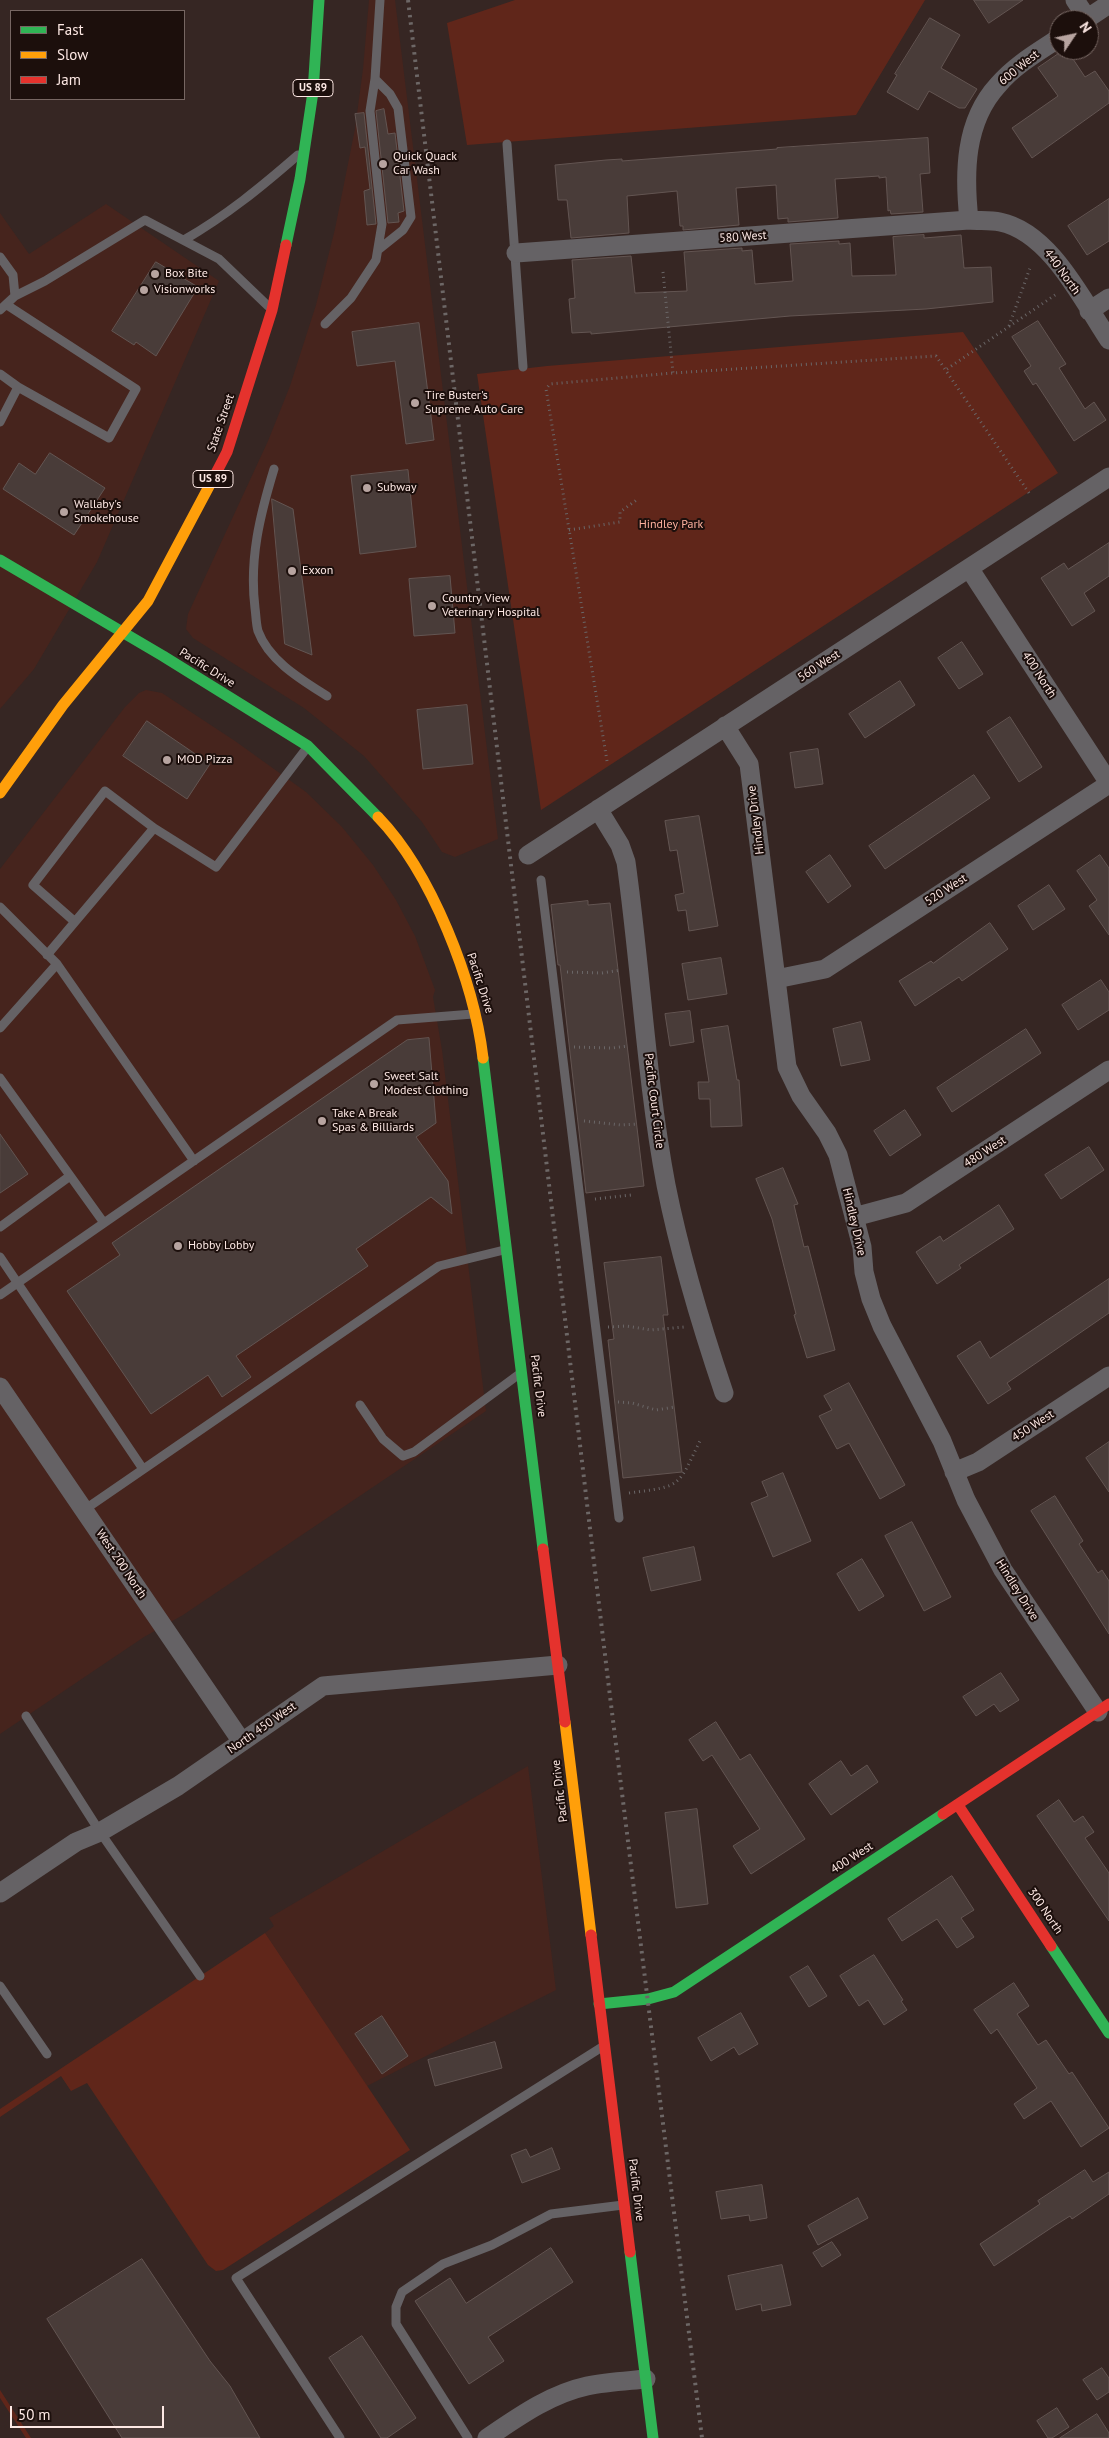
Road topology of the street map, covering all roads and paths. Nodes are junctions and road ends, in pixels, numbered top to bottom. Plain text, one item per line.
1 (319, 0) edge
2 (380, 0) edge
3 (1049, 45) edge
4 (376, 79) junction
5 (507, 144) dead end
6 (304, 149) junction
7 (969, 220) junction
8 (184, 240) junction
9 (378, 250) junction
10 (516, 253) junction
11 (0, 256) edge
12 (1030, 268) dead end
13 (664, 272) dead end
14 (1060, 292) dead end
15 (15, 296) junction
16 (1109, 298) edge
17 (3, 307) edge
18 (272, 310) junction
19 (1090, 311) junction
20 (325, 324) dead end
21 (1009, 327) junction
22 (1109, 340) edge
23 (523, 366) dead end
24 (947, 369) junction
25 (673, 373) junction
26 (0, 374) edge
27 (18, 387) junction
28 (0, 422) edge
29 (274, 469) dead end
30 (1109, 477) edge
31 (1029, 493) dead end
32 (638, 499) dead end
33 (569, 530) junction
34 (0, 560) edge
35 (969, 568) junction
36 (124, 633) junction
37 (327, 696) dead end
38 (725, 726) junction
39 (308, 746) junction
40 (607, 761) dead end
41 (1109, 783) edge
42 (0, 793) edge
43 (598, 809) junction
44 (154, 828) junction
45 (528, 855) dead end
46 (541, 880) dead end
47 (0, 907) edge
48 (74, 921) junction
49 (47, 955) junction
50 (57, 964) junction
51 (622, 970) dead end
52 (552, 973) junction
53 (776, 979) junction
54 (475, 1014) junction
55 (0, 1028) edge
56 (631, 1045) dead end
57 (561, 1049) junction
58 (1109, 1070) edge
59 (0, 1078) edge
60 (570, 1123) junction
61 (640, 1123) dead end
62 (194, 1160) junction
63 (70, 1176) junction
64 (631, 1195) dead end
65 (580, 1201) junction
66 (854, 1217) junction
67 (104, 1223) junction
68 (0, 1227) edge
69 (507, 1250) junction
70 (0, 1257) edge
71 (18, 1283) junction
72 (0, 1295) edge
73 (685, 1326) dead end
74 (596, 1328) junction
75 (522, 1372) junction
76 (1109, 1376) edge
77 (0, 1387) edge
78 (724, 1393) dead end
79 (605, 1404) junction
80 (360, 1405) dead end
81 (675, 1407) dead end
82 (701, 1439) dead end
83 (143, 1469) junction
84 (954, 1472) junction
85 (616, 1494) junction
86 (84, 1510) junction
87 (619, 1518) dead end
88 (558, 1665) junction
89 (1103, 1708) edge
90 (26, 1716) dead end
91 (242, 1742) junction
92 (958, 1805) junction
93 (100, 1832) junction
94 (0, 1893) edge
95 (200, 1976) dead end
96 (0, 1986) edge
97 (599, 2004) junction
98 (1109, 2033) edge
99 (605, 2046) junction
100 (47, 2054) dead end
101 (624, 2205) junction
102 (646, 2379) junction
103 (340, 2438) edge
104 (468, 2438) edge
105 (487, 2438) edge
106 (653, 2438) edge

1 - 6 street, State Street / US 89
2 - 4 lane
3 - 7 street, 600 West
4 - 9 lane
4 - 9 lane
5 - 10 lane
6 - 8 lane
6 - 18 street, State Street / US 89
7 - 10 street, 580 West
7 - 19 street, 440 North
8 - 15 lane
8 - 18 lane
9 - 20 lane
10 - 23 lane
11 - 15 lane
12 - 21 path
13 - 25 path
14 - 21 path
15 - 17 lane
16 - 19 street
17 - 27 lane
18 - 36 street, State Street / US 89
19 - 22 street, 440 North
21 - 24 path
24 - 25 path
24 - 31 path
25 - 33 path
26 - 27 lane
27 - 28 lane
29 - 37 lane
30 - 35 street, 560 West
32 - 33 path
33 - 40 path
34 - 36 street, Pacific Drive
35 - 38 street, 560 West
35 - 41 street, 400 North
36 - 39 street, Pacific Drive
36 - 42 street, State Street / US 89
38 - 43 street, 560 West
38 - 53 street, Hindley Drive
39 - 44 lane
39 - 54 street, Pacific Drive
41 - 53 street, 520 West
43 - 45 street, 560 West
43 - 78 street, Pacific Court Circle
44 - 48 lane
44 - 48 lane
46 - 52 lane
47 - 49 lane
48 - 49 lane
49 - 50 lane
50 - 55 lane
50 - 62 lane
51 - 52 path
52 - 57 lane
53 - 66 street, Hindley Drive
54 - 62 lane
54 - 69 street, Pacific Drive
56 - 57 path
57 - 60 lane
58 - 66 street, 480 West
59 - 63 lane
60 - 61 path
60 - 65 lane
62 - 67 lane
63 - 67 lane
63 - 68 lane
64 - 65 path
65 - 74 lane
66 - 84 street, Hindley Drive
67 - 71 lane
69 - 75 street, Pacific Drive
69 - 83 lane
70 - 71 lane
71 - 72 lane
71 - 83 lane
73 - 74 path
74 - 79 lane
75 - 80 lane
75 - 88 street, Pacific Drive
76 - 84 street, 450 West
77 - 86 street, West 200 North
79 - 81 path
79 - 85 lane
82 - 85 path
83 - 86 lane
84 - 89 street, Hindley Drive
85 - 87 lane
86 - 91 street, West 200 North
88 - 91 street, North 450 West
88 - 97 street, Pacific Drive
89 - 92 street, 400 West
90 - 93 lane
91 - 93 street, North 450 West
92 - 97 street, 400 West
92 - 98 street, 300 North
93 - 94 street, North 450 West
93 - 95 lane
96 - 100 lane
97 - 99 street, Pacific Drive
99 - 101 street, Pacific Drive
99 - 103 lane
101 - 102 street, Pacific Drive
101 - 104 lane
102 - 105 street
102 - 106 street, Pacific Drive

